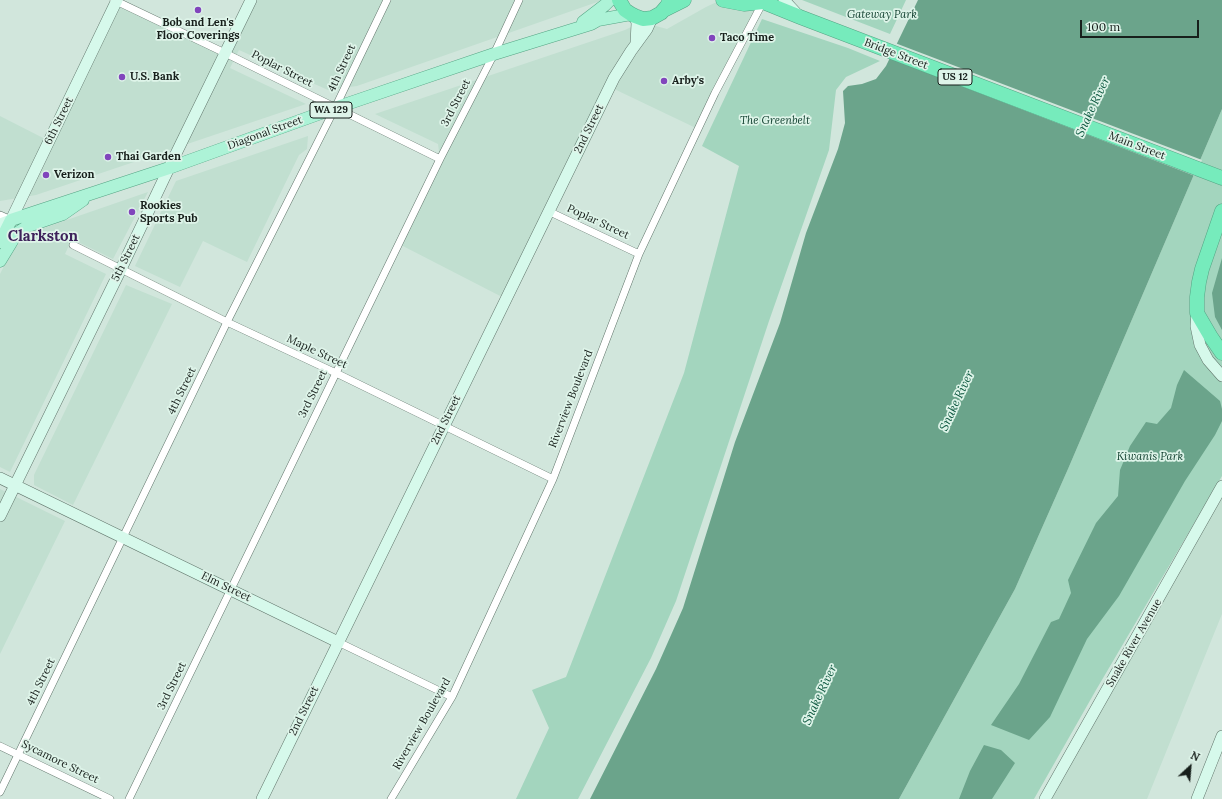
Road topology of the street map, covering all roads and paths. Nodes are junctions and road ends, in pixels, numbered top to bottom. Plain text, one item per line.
1 (116, 0) edge
2 (251, 0) edge
3 (387, 0) edge
4 (519, 0) edge
5 (610, 0) edge
6 (619, 0) edge
7 (684, 0) edge
8 (724, 0) edge
9 (784, 0) edge
10 (761, 1) edge
11 (667, 5) edge
12 (633, 15) junction
13 (800, 17) junction
14 (652, 18) junction
15 (576, 28) junction
16 (636, 44) junction
17 (225, 53) junction
18 (494, 54) junction
19 (335, 108) junction
20 (1051, 114) joint
21 (440, 159) junction
22 (168, 168) junction
23 (1222, 178) edge
24 (93, 193) junction
25 (548, 211) junction
26 (1222, 211) edge
27 (4, 219) edge
28 (0, 242) edge
29 (73, 245) dead end
30 (639, 254) junction
31 (0, 261) edge
32 (121, 269) junction
33 (1197, 313) junction
34 (227, 322) junction
35 (1222, 353) edge
36 (1222, 365) edge
37 (336, 373) junction
38 (1222, 376) edge
39 (443, 426) junction
40 (0, 478) edge
41 (552, 479) junction
42 (15, 485) junction
43 (1222, 486) edge
44 (0, 516) edge
45 (123, 538) junction
46 (231, 590) junction
47 (338, 642) junction
48 (452, 697) junction
49 (1222, 736) edge
50 (0, 746) edge
51 (1219, 752) edge
52 (18, 755) junction
53 (0, 792) edge
54 (110, 799) edge
55 (129, 799) edge
56 (262, 799) edge
57 (391, 799) edge
58 (1045, 799) edge
59 (1197, 799) edge

1 - 17 street, Poplar Street
1 - 27 street, 6th Street
2 - 17 street, 5th Street
3 - 19 street, 4th Street
4 - 18 street, 3rd Street
5 - 15 main road, Diagonal Street / WA 129
6 - 12 highway
7 - 11 highway
8 - 10 highway, Bridge Street / US 12
9 - 13 street
10 - 13 highway, Bridge Street / US 12
10 - 30 street, Riverview Boulevard
11 - 14 highway
12 - 14 highway
12 - 15 main road, Diagonal Street / WA 129
12 - 16 street
13 - 20 highway, Bridge Street / US 12
14 - 16 street, 2nd Street
15 - 18 main road, Diagonal Street / WA 129
16 - 25 street, 2nd Street
17 - 19 street, Poplar Street
17 - 22 street, 5th Street
18 - 19 main road, Diagonal Street / WA 129
18 - 21 street, 3rd Street
19 - 21 street, Poplar Street
19 - 22 main road, Diagonal Street / WA 129
19 - 34 street, 4th Street
20 - 23 highway, Main Street / US 12
21 - 37 street, 3rd Street
22 - 24 main road, Diagonal Street / WA 129
22 - 32 street, 5th Street
24 - 27 main road, Diagonal Street / WA 129
24 - 31 main road, WA 129
25 - 30 street, Poplar Street
25 - 39 street, 2nd Street
26 - 33 highway
27 - 28 main road, 6th Street
29 - 32 street, Maple Street
30 - 41 street, Riverview Boulevard
32 - 34 street, Maple Street
32 - 42 street, 5th Street
33 - 35 highway
33 - 36 street
33 - 38 street
34 - 37 street, Maple Street
34 - 45 street, 4th Street
37 - 39 street, Maple Street
37 - 46 street, 3rd Street
39 - 41 street, Maple Street
39 - 47 street, 2nd Street
40 - 42 street, Elm Street
41 - 48 street, Riverview Boulevard
42 - 44 street, 5th Street
42 - 45 street, Elm Street
43 - 58 street, Snake River Avenue
45 - 46 street, Elm Street
45 - 52 street, 4th Street
46 - 47 street, Elm Street
46 - 55 street, 3rd Street
47 - 48 street, Elm Street
47 - 56 street, 2nd Street
48 - 57 street, Riverview Boulevard
49 - 51 street
50 - 52 street, Sycamore Street
51 - 59 street
52 - 53 street, 4th Street
52 - 54 street, Sycamore Street

